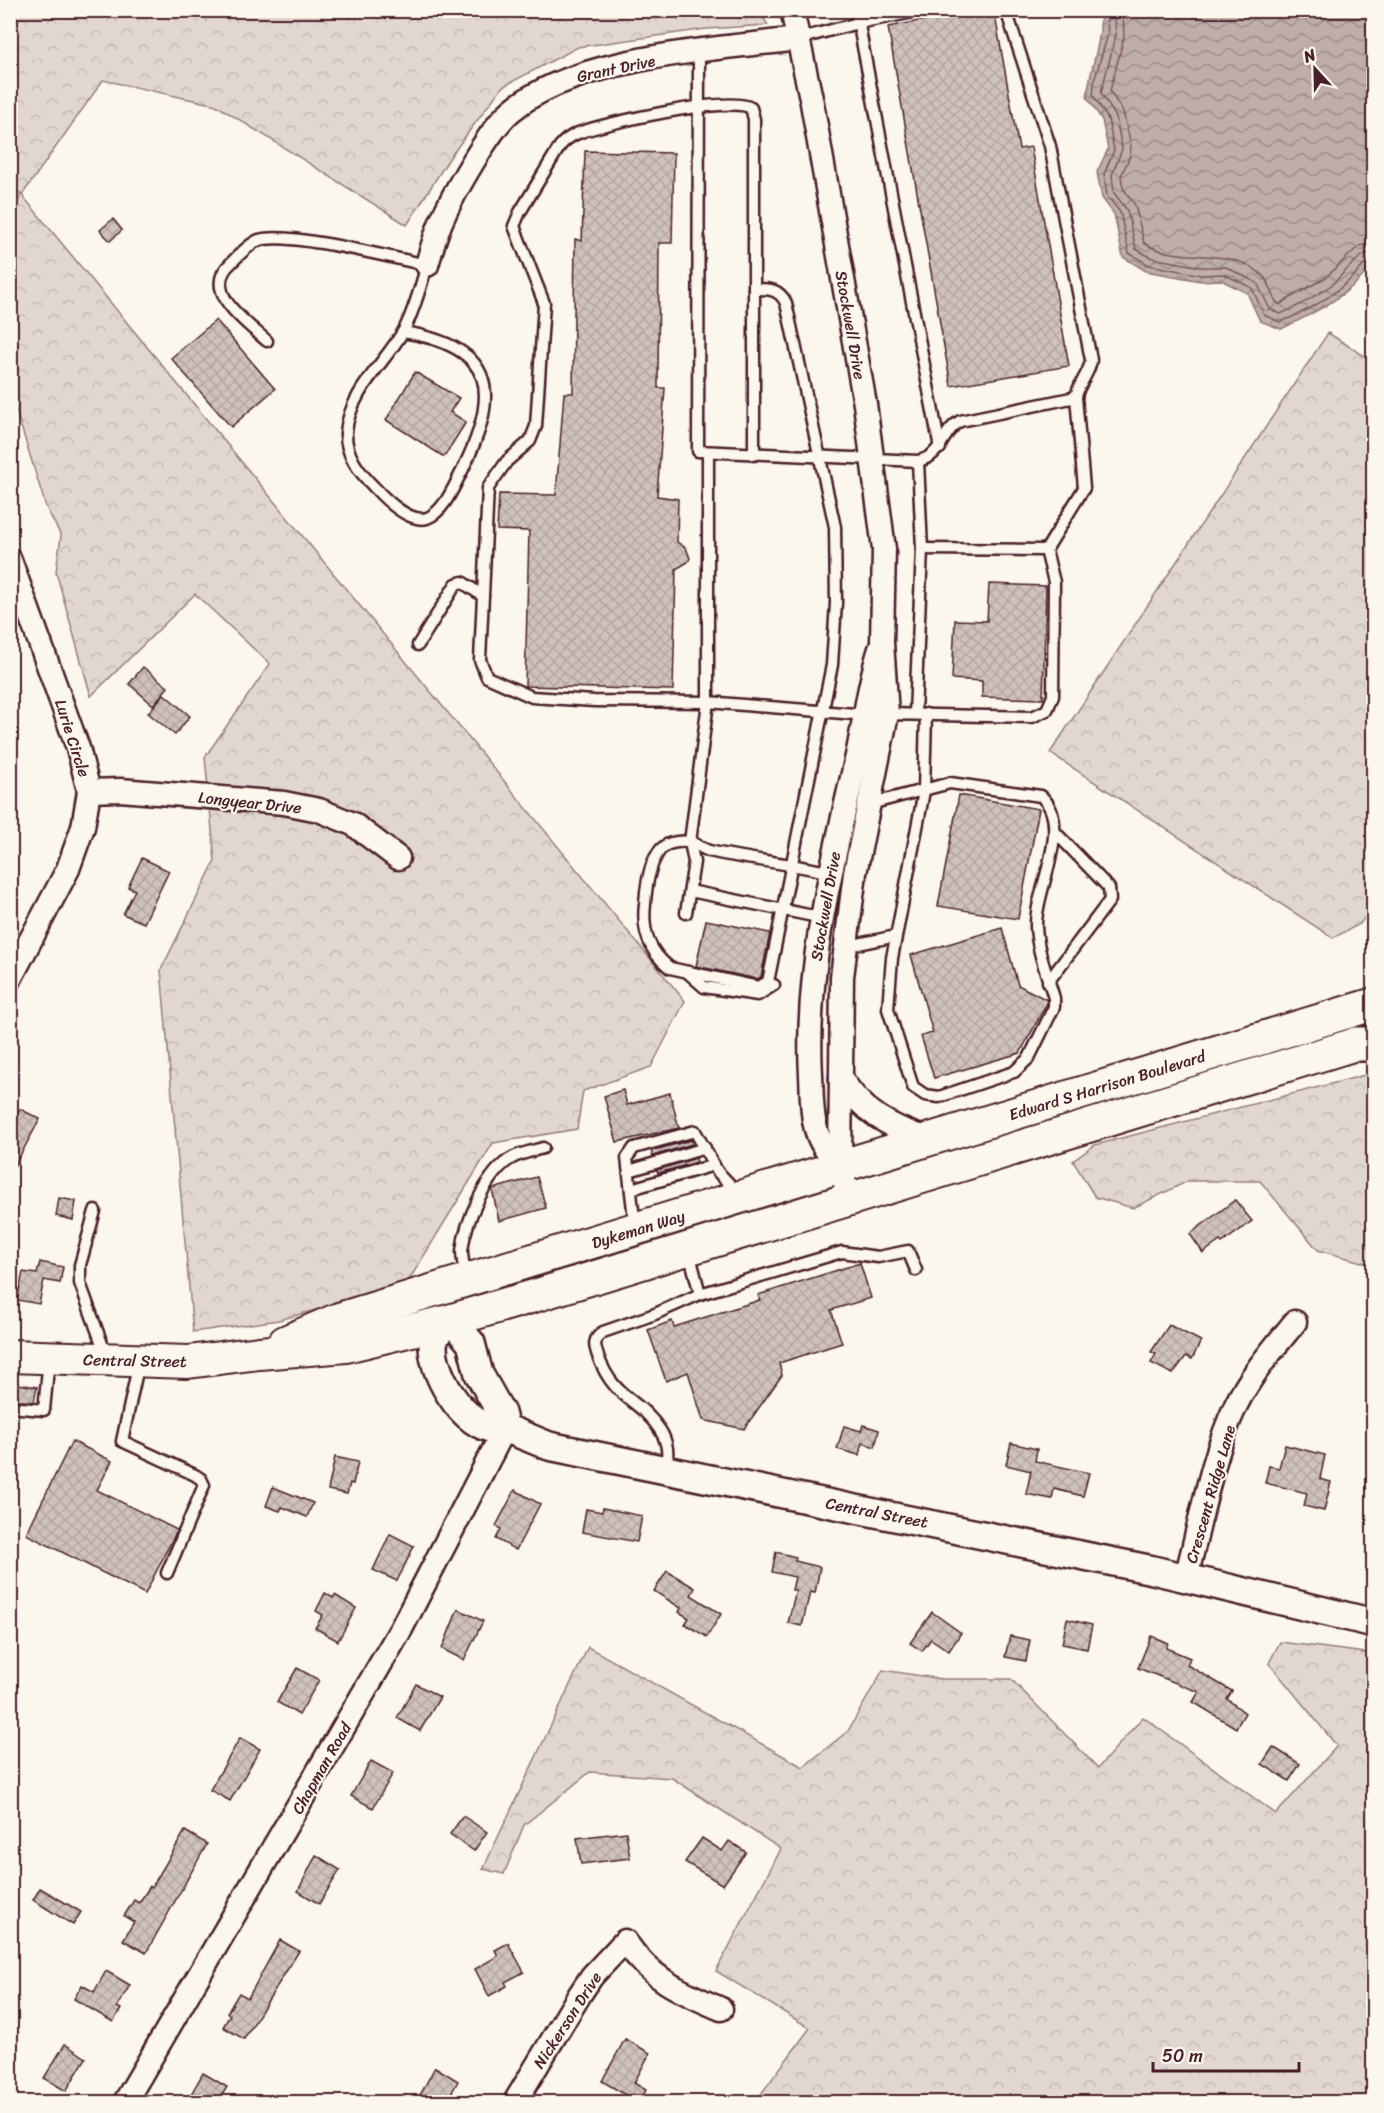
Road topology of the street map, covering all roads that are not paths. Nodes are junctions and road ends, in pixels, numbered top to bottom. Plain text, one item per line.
1 (792, 10) edge
2 (856, 10) edge
3 (924, 10) edge
4 (1006, 10) edge
5 (858, 23) junction
6 (798, 39) junction
7 (699, 52) junction
8 (699, 106) junction
9 (426, 265) junction
10 (754, 290) junction
11 (403, 332) junction
12 (267, 341) dead end
13 (1076, 397) junction
14 (940, 448) junction
15 (708, 454) junction
16 (754, 455) junction
17 (821, 458) junction
18 (874, 459) junction
19 (918, 461) junction
20 (922, 549) junction
21 (1046, 550) junction
22 (10, 560) edge
23 (483, 596) junction
24 (882, 642) junction
25 (418, 645) dead end
26 (708, 702) junction
27 (824, 713) junction
28 (887, 714) junction
29 (920, 714) junction
30 (864, 715) junction
31 (89, 791) junction
32 (924, 791) junction
33 (846, 801) junction
34 (870, 804) junction
35 (1055, 832) junction
36 (690, 842) junction
37 (398, 858) dead end
38 (792, 863) junction
39 (831, 873) junction
40 (690, 891) junction
41 (783, 909) junction
42 (686, 913) dead end
43 (823, 918) junction
44 (896, 936) junction
45 (844, 947) junction
46 (10, 979) edge
47 (1048, 982) junction
48 (1374, 1004) edge
49 (1365, 1044) edge
50 (841, 1078) junction
51 (927, 1139) junction
52 (543, 1148) dead end
53 (705, 1148) junction
54 (714, 1165) junction
55 (840, 1167) junction
56 (629, 1171) junction
57 (631, 1189) junction
58 (742, 1197) junction
59 (850, 1200) junction
60 (94, 1211) dead end
61 (635, 1230) junction
62 (688, 1249) junction
63 (915, 1270) dead end
64 (467, 1282) junction
65 (436, 1292) junction
66 (700, 1293) junction
67 (445, 1322) junction
68 (1295, 1322) dead end
69 (259, 1353) junction
70 (10, 1356) edge
71 (49, 1359) junction
72 (108, 1361) junction
73 (139, 1362) junction
74 (10, 1407) edge
75 (505, 1428) junction
76 (666, 1471) junction
77 (167, 1573) dead end
78 (1186, 1577) junction
79 (1374, 1623) edge
80 (720, 2009) dead end
81 (125, 2103) edge
82 (515, 2103) edge

1 - 6 street, Stockwell Drive
2 - 5 lane
3 - 5 lane
4 - 13 lane
5 - 6 lane
5 - 14 lane
6 - 7 street, Grant Drive
6 - 18 street, Stockwell Drive
7 - 8 lane
7 - 9 street, Grant Drive
8 - 10 lane
8 - 15 lane
8 - 23 lane
9 - 11 lane
9 - 12 lane
10 - 16 lane
10 - 17 lane
11 - 11 lane
13 - 14 lane
13 - 21 lane
14 - 19 lane
15 - 16 lane
15 - 26 lane
16 - 17 lane
17 - 18 lane
17 - 27 lane
18 - 19 lane
18 - 24 street, Stockwell Drive
19 - 20 lane
20 - 21 lane
20 - 29 lane
21 - 29 lane
22 - 31 street, Lurie Circle
23 - 25 lane
23 - 26 lane
24 - 28 street, Stockwell Drive
24 - 30 street, Stockwell Drive
26 - 27 lane
26 - 36 lane
27 - 30 lane
27 - 38 lane
28 - 29 lane
28 - 30 lane
28 - 34 street, Stockwell Drive
29 - 32 lane
30 - 33 street, Stockwell Drive
31 - 37 street, Longyear Drive
31 - 46 street, Lurie Circle
32 - 34 lane
32 - 35 lane
32 - 44 lane
33 - 34 lane
33 - 39 street, Stockwell Drive
34 - 45 street, Stockwell Drive
35 - 47 lane
35 - 47 lane
36 - 38 lane
36 - 40 lane
36 - 41 lane
38 - 39 lane
38 - 41 lane
39 - 43 street, Stockwell Drive
40 - 41 lane
40 - 42 lane
41 - 43 lane
43 - 55 street, Stockwell Drive
44 - 45 lane
44 - 47 lane
45 - 50 street, Stockwell Drive
48 - 51 main road, Edward S Harrison Boulevard
49 - 59 main road, Edward S Harrison Boulevard
50 - 51 street
50 - 55 street, Stockwell Drive
51 - 55 main road, Edward S Harrison Boulevard
52 - 64 lane
53 - 54 lane
53 - 56 lane
53 - 56 lane
54 - 57 lane
54 - 58 lane
55 - 58 main road, Dykeman Way
55 - 59 street, Stockwell Drive
56 - 57 lane
57 - 61 lane
58 - 61 main road, Dykeman Way
59 - 62 main road, Dykeman Way
60 - 72 lane
61 - 64 main road, Dykeman Way
62 - 66 lane
62 - 67 main road, Dykeman Way
63 - 66 lane
64 - 65 main road, Dykeman Way
65 - 67 street
65 - 69 main road, Central Street
66 - 76 lane
67 - 69 main road, Central Street
67 - 75 street
67 - 75 street, Central Street
68 - 78 street, Crescent Ridge Lane
69 - 73 main road, Central Street
70 - 71 main road, Central Street
71 - 72 main road, Central Street
71 - 74 lane
72 - 73 main road, Central Street
73 - 77 lane
75 - 76 street, Central Street
75 - 81 street, Chapman Road
76 - 78 street, Central Street
78 - 79 street, Central Street
80 - 82 street, Nickerson Drive

